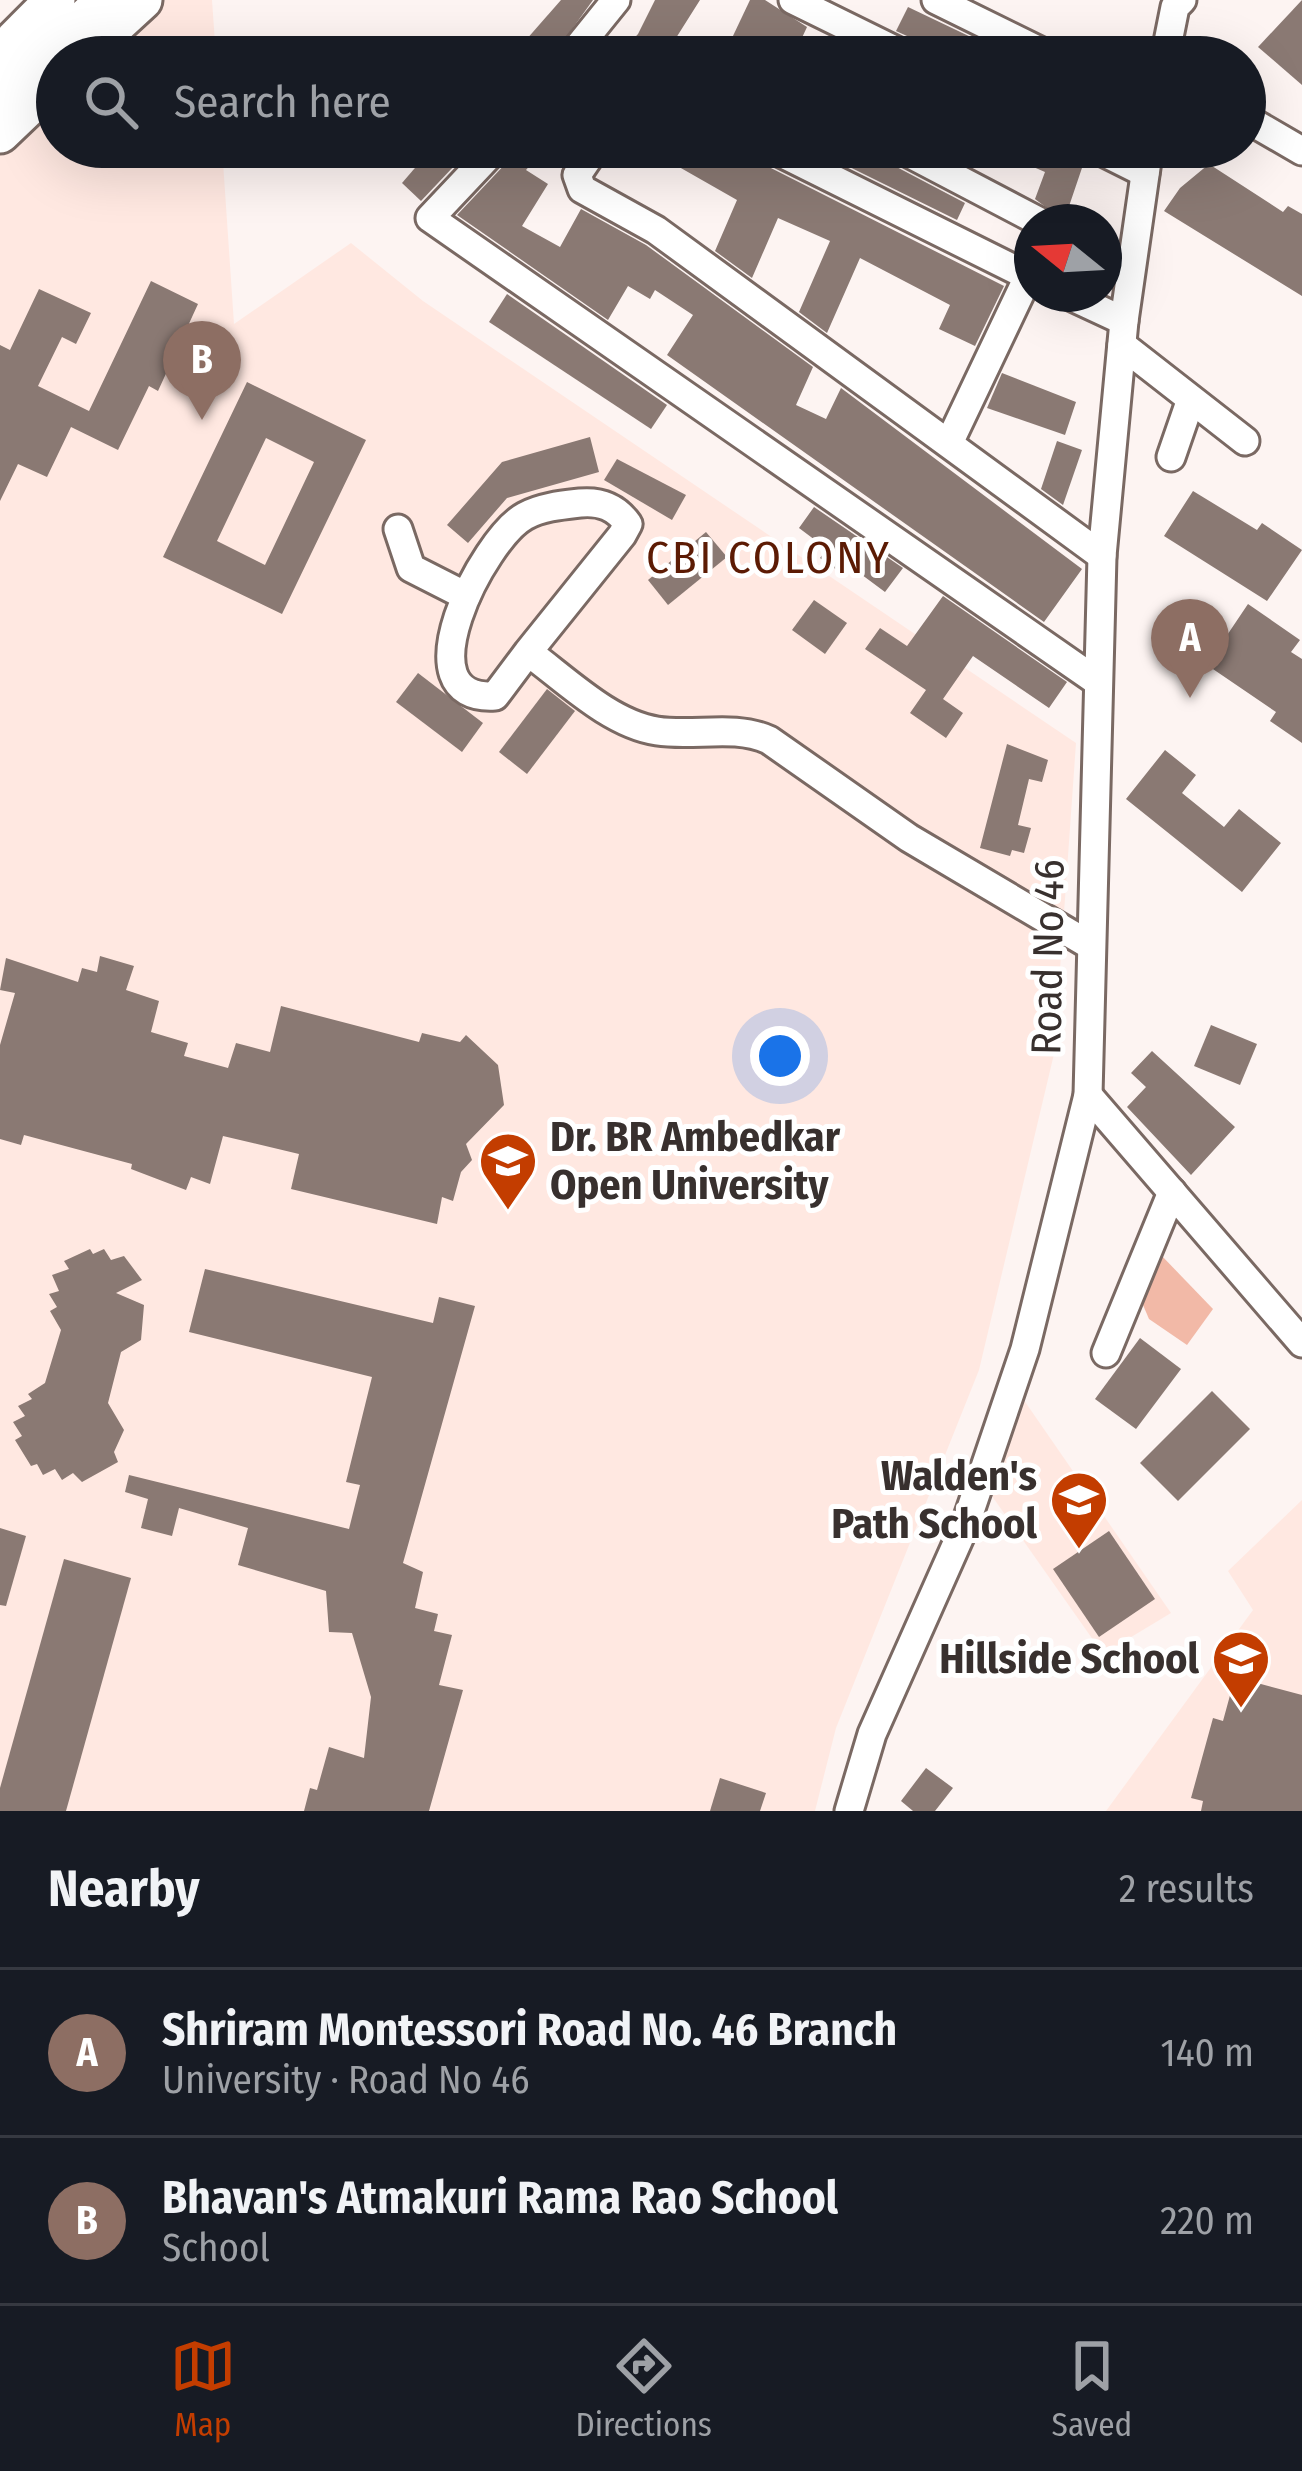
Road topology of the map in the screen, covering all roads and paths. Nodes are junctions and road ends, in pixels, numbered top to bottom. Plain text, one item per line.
1 (29, 0) edge
2 (55, 0) edge
3 (106, 0) edge
4 (142, 0) edge
5 (616, 0) edge
6 (793, 0) edge
7 (936, 0) edge
8 (1182, 0) edge
9 (0, 28) edge
10 (67, 36) edge
11 (103, 36) edge
12 (587, 36) edge
13 (866, 36) edge
14 (1009, 36) edge
15 (1169, 36) edge
16 (0, 55) edge
17 (36, 65) edge
18 (0, 99) edge
19 (36, 100) edge
20 (1266, 130) edge
21 (0, 133) edge
22 (1302, 151) edge
23 (476, 168) edge
24 (582, 168) edge
25 (811, 168) edge
26 (937, 168) edge
27 (1146, 168) edge
28 (1014, 208) edge
29 (1122, 265) edge
30 (1014, 270) edge
31 (1131, 270) junction
32 (1014, 311) edge
33 (1092, 312) edge
34 (1123, 333) junction
35 (1190, 402) junction
36 (950, 441) junction
37 (1245, 441) dead end
38 (1171, 458) dead end
39 (398, 529) dead end
40 (1102, 556) junction
41 (466, 596) junction
42 (528, 652) junction
43 (1098, 682) junction
44 (1088, 944) junction
45 (1088, 1096) junction
46 (1172, 1192) junction
47 (1302, 1343) edge
48 (1106, 1353) dead end
49 (849, 1811) edge

1 - 9 main road
2 - 16 main road
3 - 10 main road
4 - 11 main road
5 - 12 street
6 - 13 street
7 - 14 street
8 - 15 street
17 - 18 main road
19 - 21 main road
20 - 22 street
23 - 43 street
24 - 36 street
25 - 30 street
26 - 28 street
27 - 31 street, Road No 46
29 - 31 street
31 - 34 street, Road No 46
32 - 36 street
33 - 34 street
34 - 35 street
34 - 40 street, Road No 46
35 - 37 street
35 - 38 street
36 - 40 street
39 - 41 street
40 - 43 street, Road No 46
41 - 42 street
41 - 42 street
42 - 44 street
43 - 44 street, Road No 46
44 - 45 street, Road No 46
45 - 46 street
45 - 49 street, Road No 46
46 - 47 street
46 - 48 street

